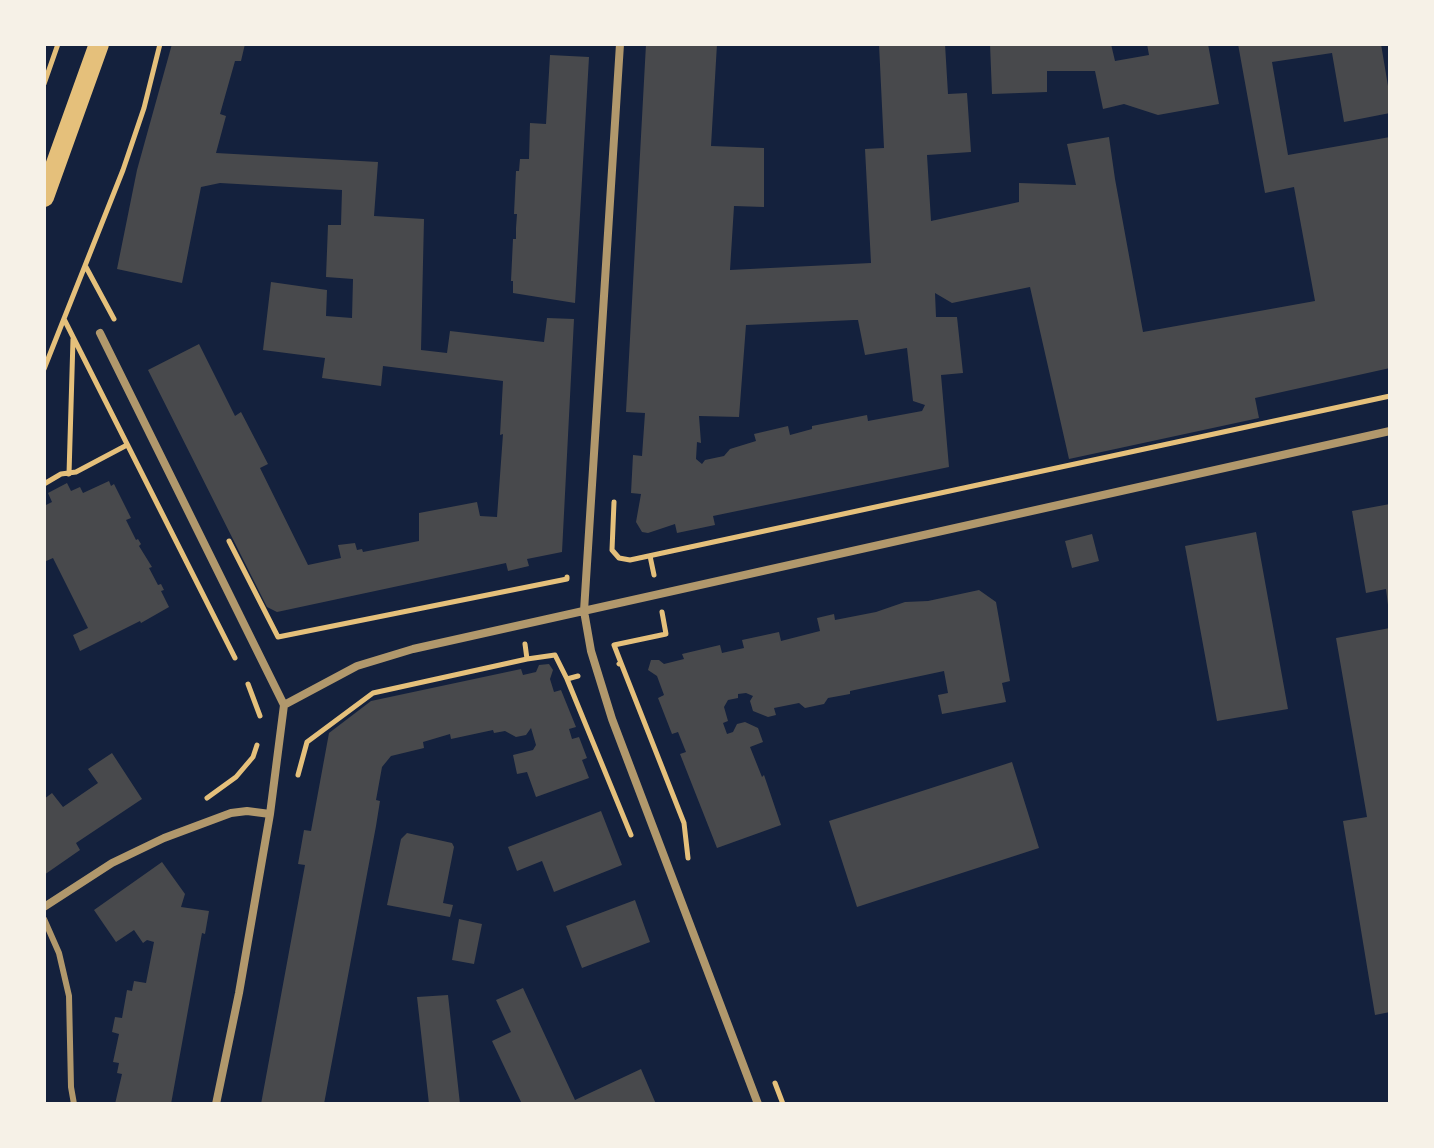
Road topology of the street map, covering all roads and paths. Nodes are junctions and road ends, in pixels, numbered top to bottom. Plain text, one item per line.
1 (58, 44) edge
2 (99, 44) edge
3 (160, 44) edge
4 (620, 44) edge
5 (44, 84) edge
6 (44, 197) edge
7 (86, 267) junction
8 (64, 319) junction
9 (119, 327) dead end
10 (100, 333) dead end
11 (73, 337) junction
12 (44, 369) edge
13 (1390, 396) edge
14 (1390, 431) edge
15 (127, 445) junction
16 (69, 474) junction
17 (44, 484) edge
18 (615, 487) dead end
19 (227, 538) dead end
20 (567, 579) dead end
21 (584, 611) junction
22 (527, 659) dead end
23 (621, 663) dead end
24 (242, 671) dead end
25 (248, 683) dead end
26 (284, 705) junction
27 (261, 722) dead end
28 (261, 733) dead end
29 (297, 782) dead end
30 (199, 801) dead end
31 (270, 814) junction
32 (688, 862) dead end
33 (44, 907) edge
34 (44, 919) edge
35 (772, 1075) dead end
36 (74, 1104) edge
37 (216, 1104) edge
38 (758, 1104) edge
39 (783, 1104) edge

1 - 5 path
2 - 6 main road
3 - 7 path
4 - 21 street
7 - 8 path
7 - 9 path
8 - 11 path
8 - 12 path
10 - 26 street
11 - 15 path
11 - 16 path
13 - 18 path
14 - 21 street
15 - 16 path
15 - 24 path
16 - 17 path
19 - 20 path
21 - 26 street
21 - 38 street
22 - 29 path
23 - 32 path
25 - 27 path
26 - 31 street
28 - 30 path
31 - 33 street
31 - 37 street
34 - 36 lane
35 - 39 path

